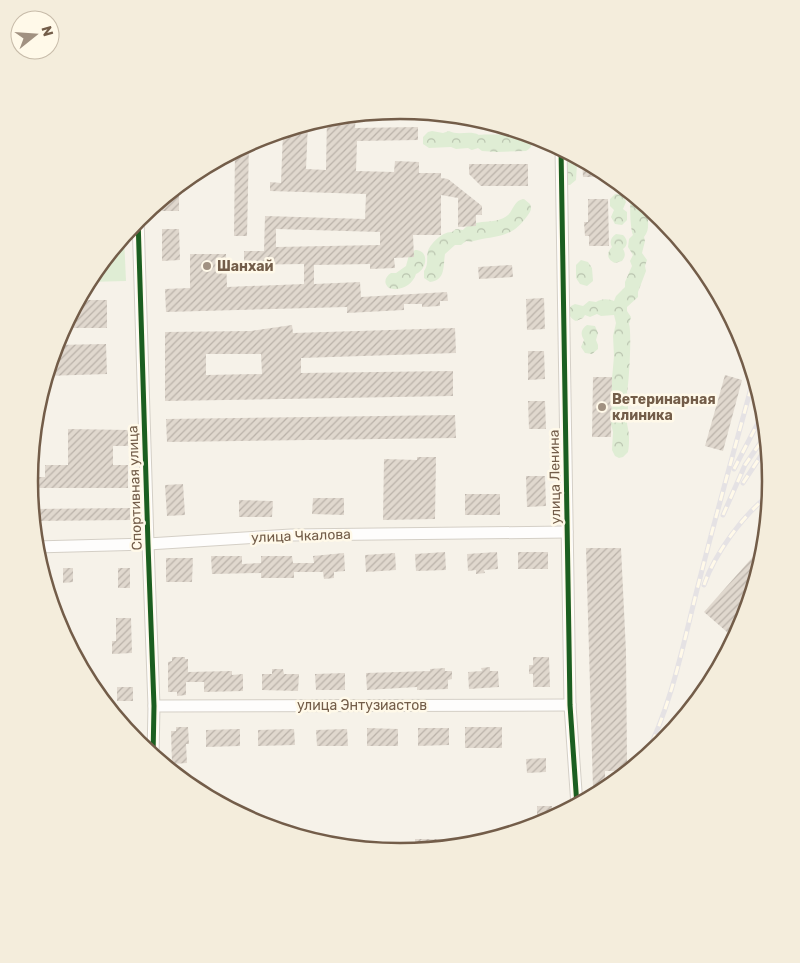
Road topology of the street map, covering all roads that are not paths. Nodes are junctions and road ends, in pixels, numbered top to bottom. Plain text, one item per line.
1 (560, 156) edge
2 (138, 231) edge
3 (567, 532) junction
4 (148, 544) junction
5 (43, 547) edge
6 (570, 705) junction
7 (154, 706) junction
8 (153, 747) edge
9 (576, 798) edge

1 - 3 street, улица Ленина
2 - 4 street, Спортивная улица
3 - 4 street, улица Чкалова
3 - 6 street, улица Ленина
4 - 5 street, улица Чкалова
4 - 7 street, Спортивная улица
6 - 7 street, улица Энтузиастов
6 - 9 street, улица Ленина
7 - 8 street, Спортивная улица

